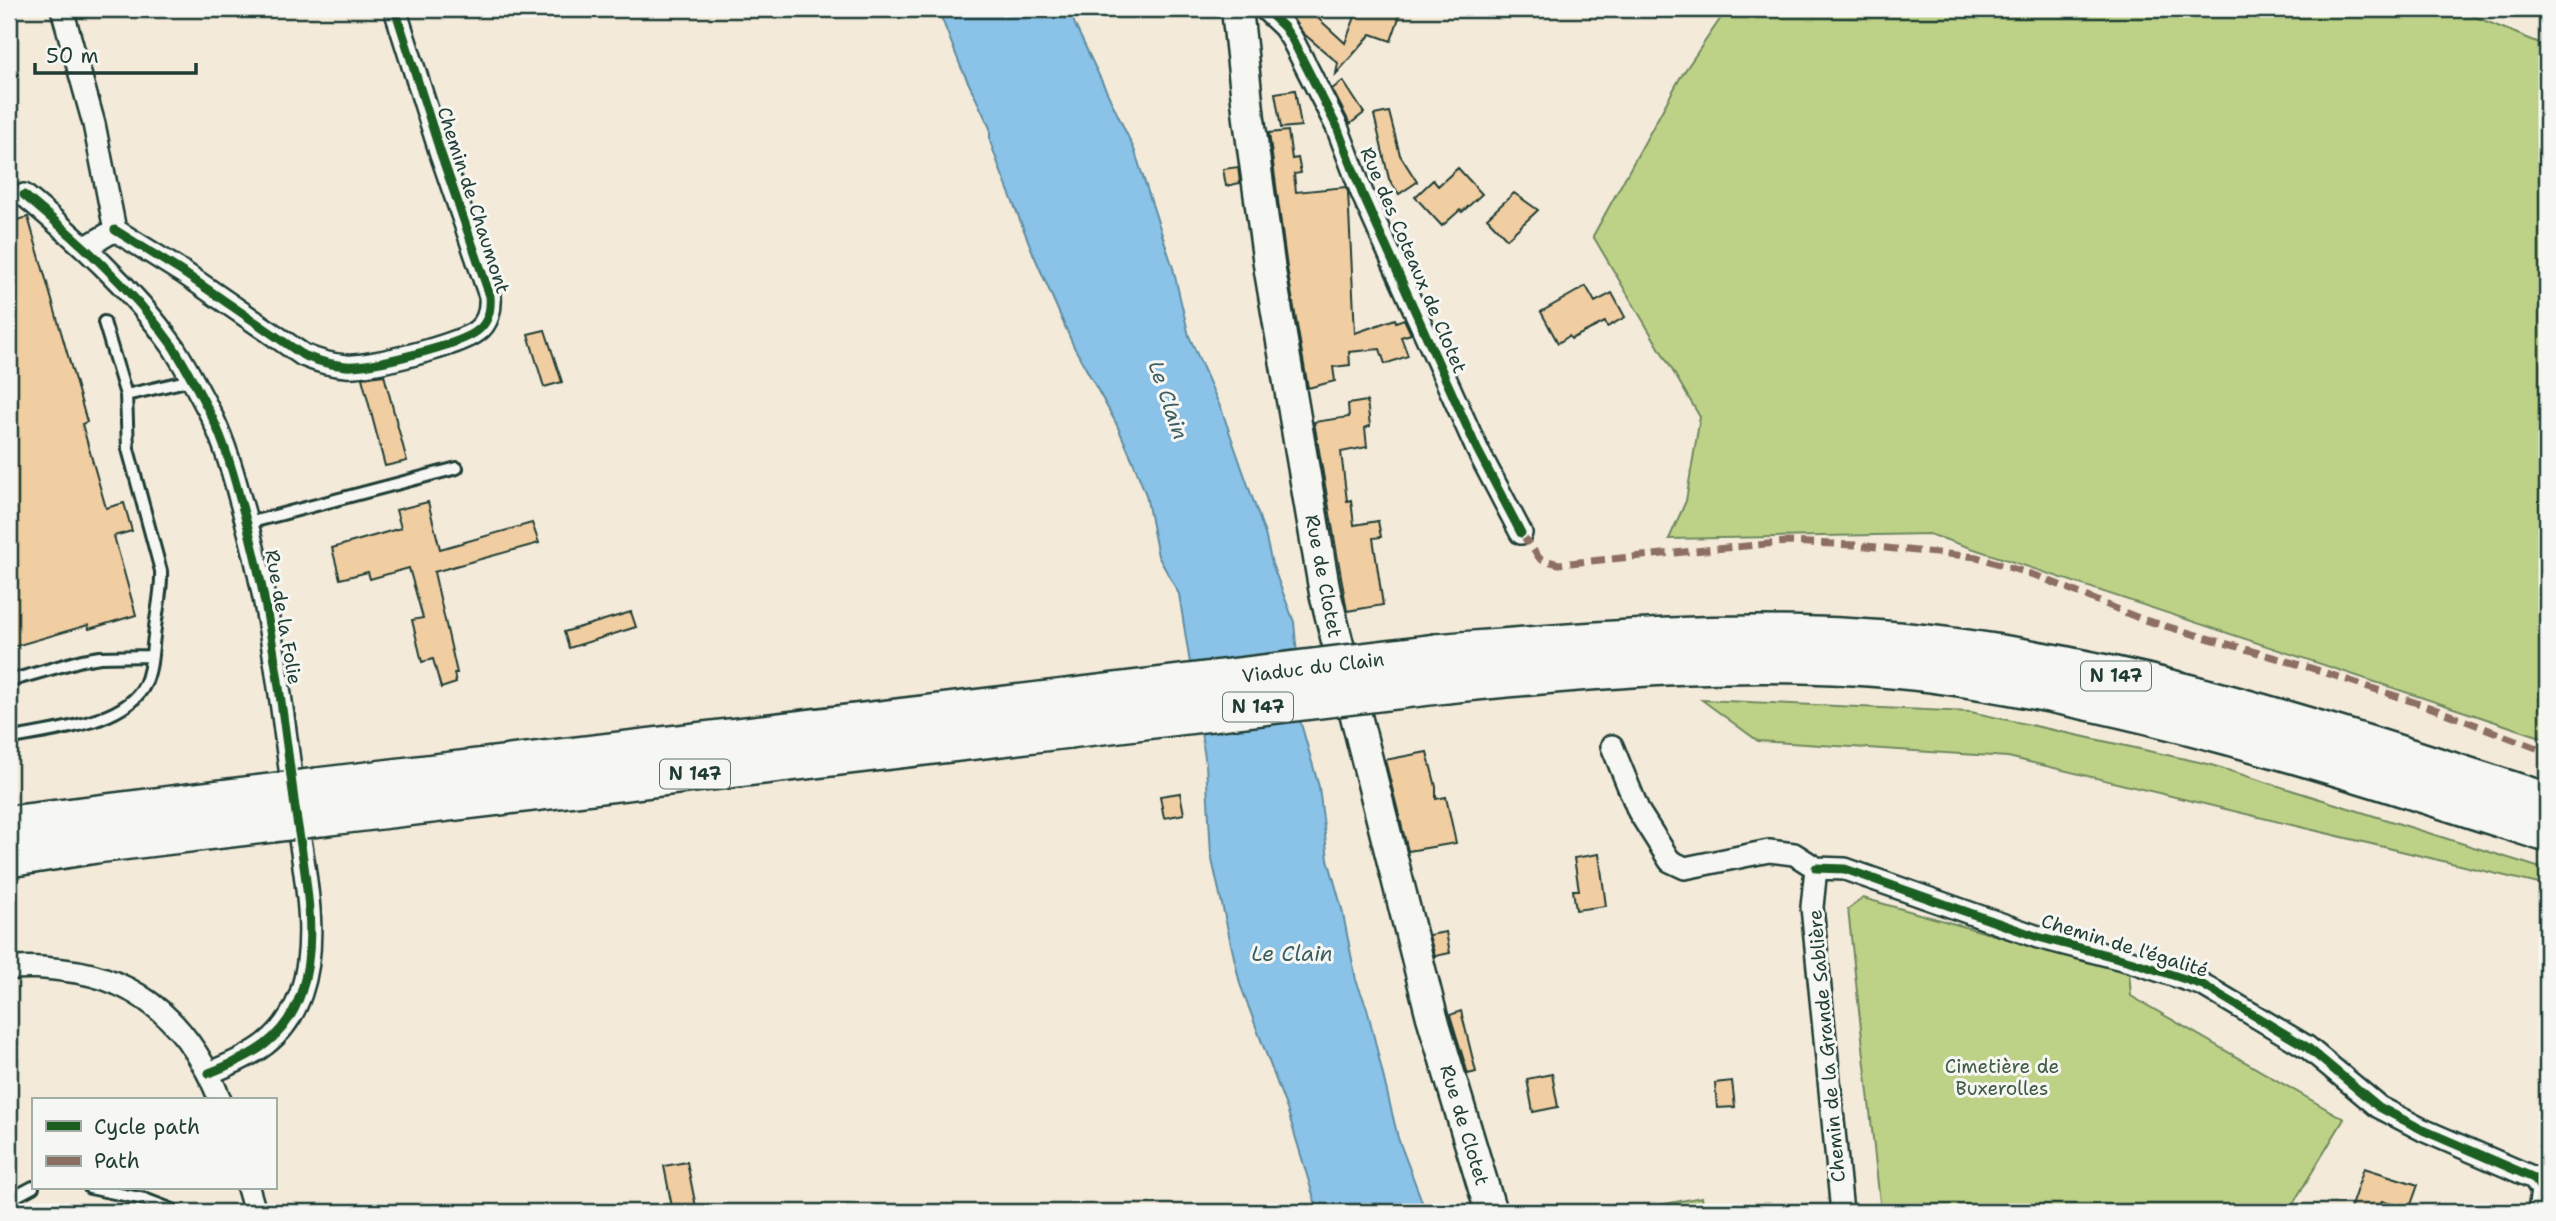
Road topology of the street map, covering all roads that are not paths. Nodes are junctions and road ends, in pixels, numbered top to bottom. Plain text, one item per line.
1 (62, 9) edge
2 (395, 9) edge
3 (1237, 9) edge
4 (1265, 9) edge
5 (24, 195) dead end
6 (115, 230) junction
7 (86, 247) junction
8 (104, 321) dead end
9 (191, 380) junction
10 (126, 395) junction
11 (457, 468) dead end
12 (248, 523) junction
13 (1521, 533) dead end
14 (151, 656) junction
15 (9, 681) edge
16 (1067, 713) junction
17 (9, 739) edge
18 (1612, 746) dead end
19 (2547, 800) edge
20 (271, 808) junction
21 (9, 824) edge
22 (2547, 834) edge
23 (9, 859) edge
24 (1816, 867) junction
25 (9, 970) edge
26 (209, 1073) junction
27 (219, 1098) edge
28 (32, 1188) edge
29 (100, 1190) edge
30 (249, 1190) edge
31 (9, 1204) edge
32 (178, 1212) edge
33 (255, 1212) edge
34 (1491, 1212) edge
35 (1842, 1212) edge
36 (2539, 1212) edge

1 - 6 street
2 - 6 street, Chemin de Chaumont
3 - 34 main road, Rue de Clotet
4 - 13 street, Rue des Coteaux de Clotet
5 - 7 street, Rue de la Folie
6 - 7 street
7 - 9 street, Rue de la Folie
8 - 10 lane
9 - 10 lane
9 - 12 street, Rue de la Folie
10 - 14 lane
11 - 12 lane
12 - 26 street, Rue de la Folie
14 - 15 lane
14 - 17 lane
16 - 19 highway, Viaduc du Clain / N 147, bridge
16 - 20 highway, N 147, bridge
16 - 22 highway, Viaduc du Clain / N 147, bridge
18 - 24 street
20 - 21 highway, N 147
20 - 23 highway, N 147
24 - 35 street, Chemin de la Grande Sablière
24 - 36 street, Chemin de l'égalité
25 - 26 street
26 - 27 street
28 - 31 lane
29 - 32 lane
30 - 33 street

